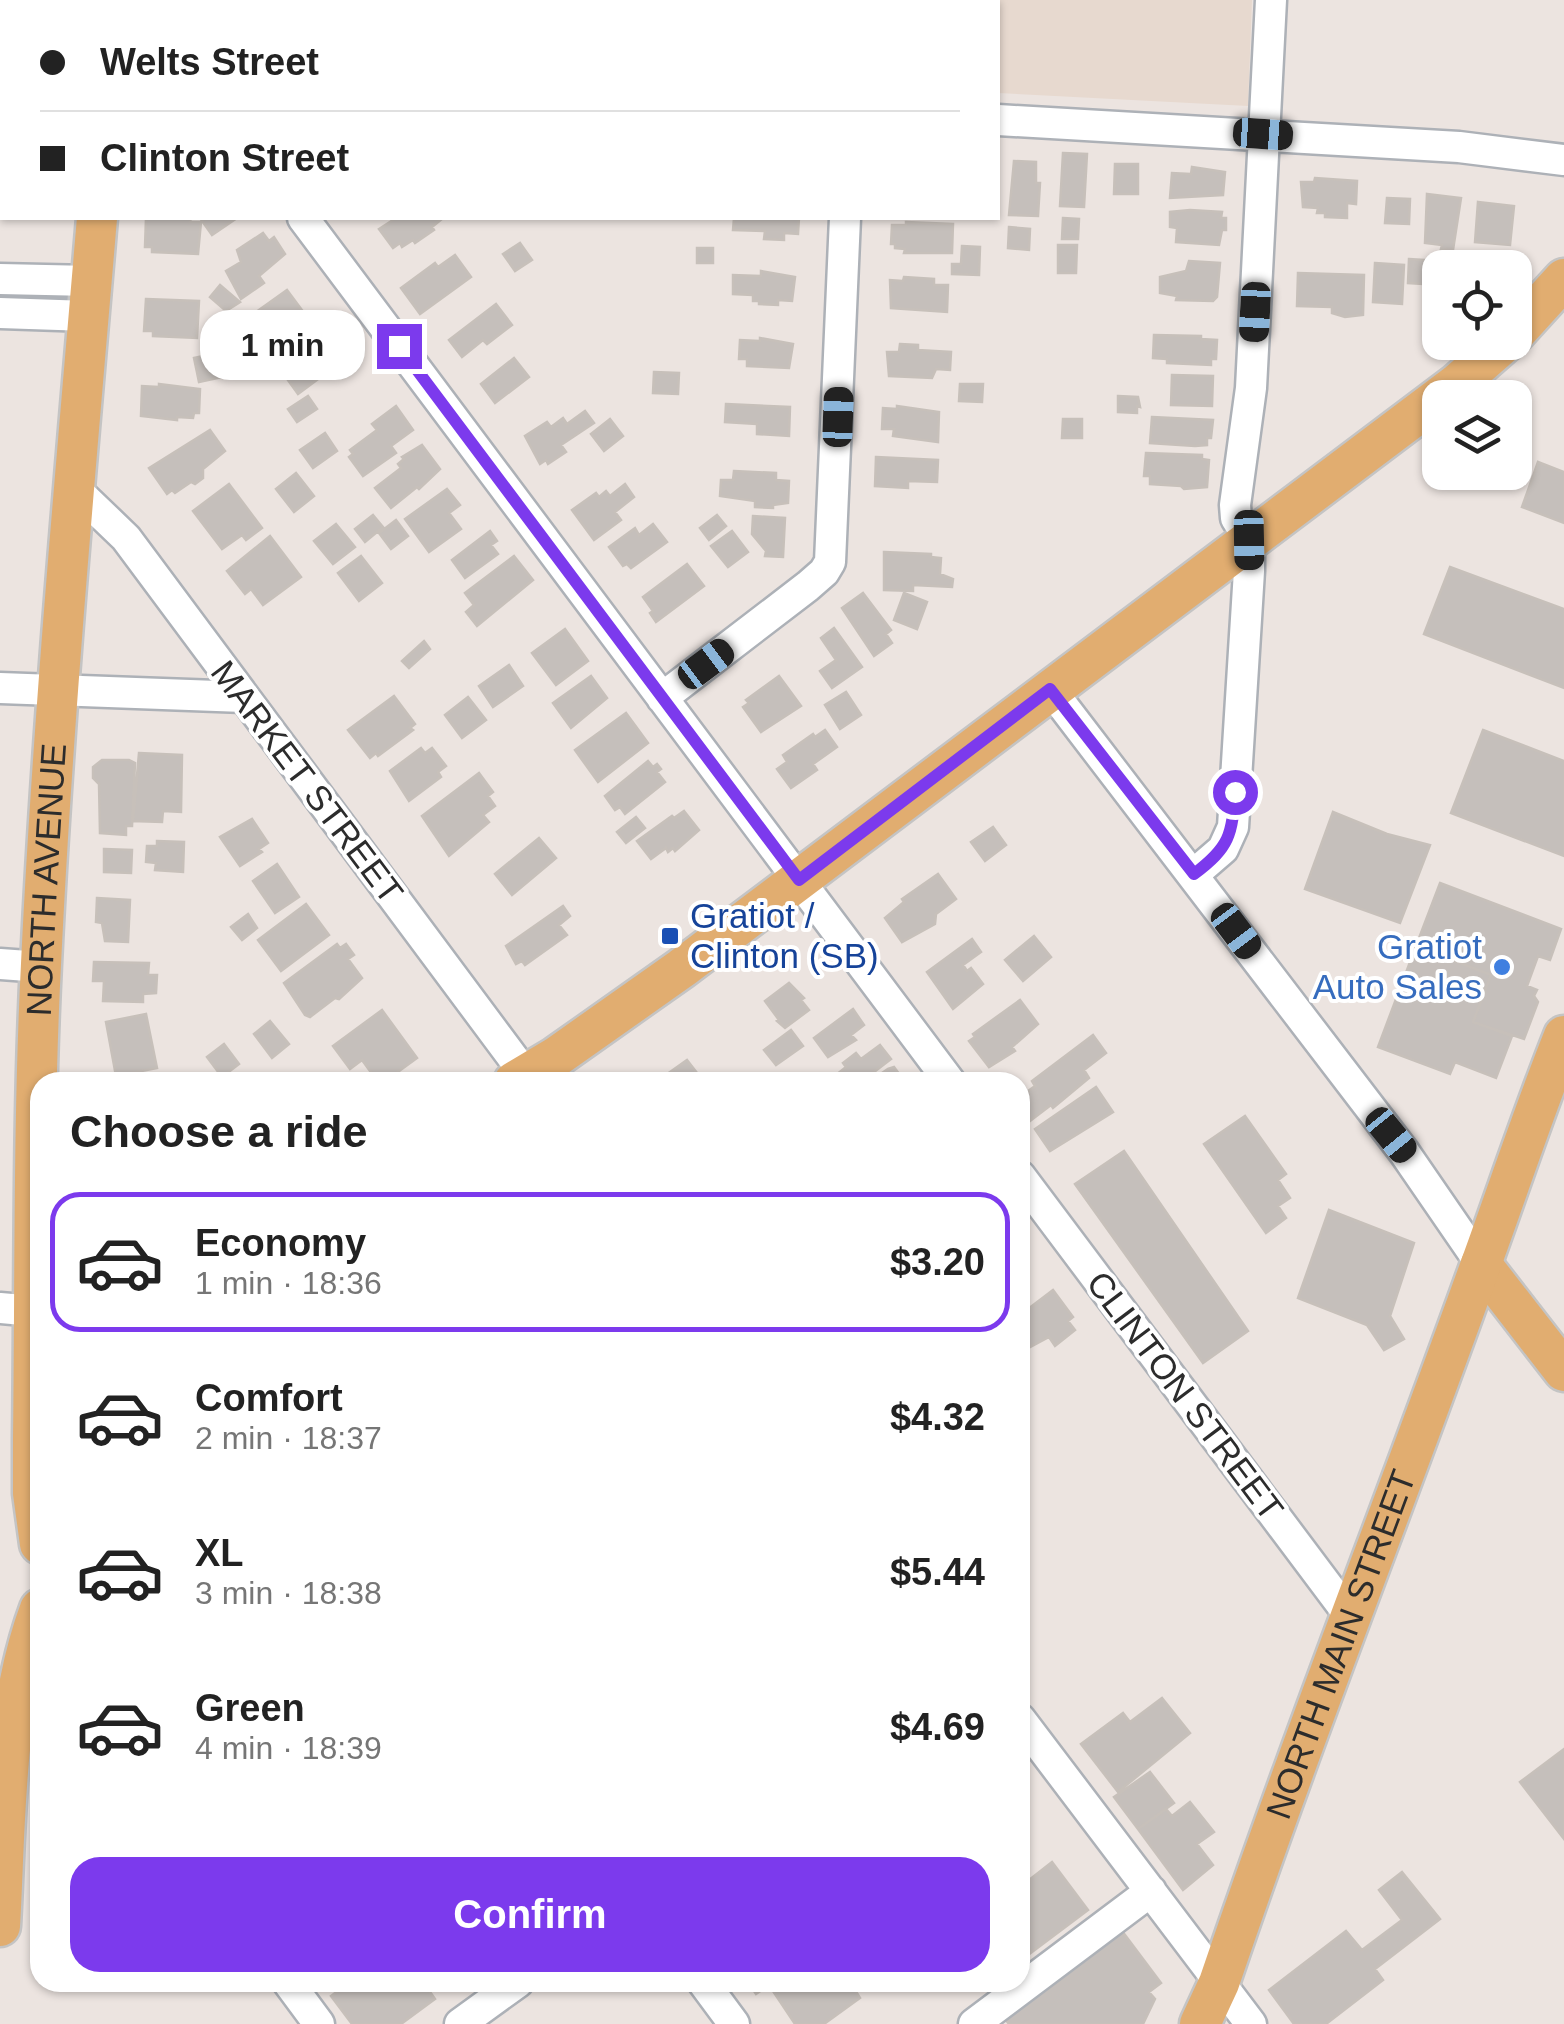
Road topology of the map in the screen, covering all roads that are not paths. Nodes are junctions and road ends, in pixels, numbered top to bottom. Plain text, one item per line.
1 (1271, 0) edge
2 (1000, 120) edge
3 (1263, 134) junction
4 (1564, 160) edge
5 (97, 220) edge
6 (304, 220) edge
7 (845, 220) edge
8 (0, 279) edge
9 (1564, 279) edge
10 (90, 299) junction
11 (0, 313) edge
12 (1532, 314) edge
13 (1484, 360) edge
14 (75, 489) junction
15 (1249, 540) junction
16 (0, 688) edge
17 (1050, 689) junction
18 (58, 690) junction
19 (244, 697) junction
20 (662, 698) junction
21 (1194, 874) junction
22 (799, 880) junction
23 (0, 964) edge
24 (41, 966) junction
25 (1564, 1036) edge
26 (39, 1072) edge
27 (518, 1072) edge
28 (535, 1072) edge
29 (943, 1072) edge
30 (30, 1186) edge
31 (1030, 1189) edge
32 (1482, 1264) junction
33 (17, 1310) edge
34 (1564, 1372) edge
35 (30, 1459) edge
36 (1350, 1616) junction
37 (30, 1646) edge
38 (1030, 1732) edge
39 (4, 1774) edge
40 (1151, 1892) junction
41 (0, 1926) edge
42 (1030, 1982) edge
43 (1219, 1983) junction
44 (295, 1992) edge
45 (504, 1992) edge
46 (710, 1992) edge
47 (1017, 1992) edge
48 (318, 2024) edge
49 (460, 2024) edge
50 (734, 2024) edge
51 (974, 2024) edge
52 (1200, 2024) edge
53 (1252, 2024) edge

1 - 3 street
2 - 3 street
3 - 4 street
3 - 15 street
5 - 10 main road, NORTH AVENUE
6 - 20 street
7 - 20 street
8 - 10 street
9 - 12 main road
10 - 11 street
10 - 14 main road, NORTH AVENUE
13 - 15 main road
14 - 18 main road, NORTH AVENUE
14 - 19 street, MARKET STREET
15 - 17 main road
15 - 21 street
16 - 18 street
17 - 21 street
17 - 22 main road
18 - 19 street
18 - 24 main road, NORTH AVENUE
19 - 27 street, MARKET STREET
20 - 22 street
21 - 32 street
22 - 28 main road
22 - 29 street
23 - 24 street
24 - 26 main road, NORTH AVENUE
25 - 32 main road, NORTH MAIN STREET
30 - 33 main road, NORTH AVENUE
31 - 36 street, CLINTON STREET
32 - 34 main road
32 - 36 main road, NORTH MAIN STREET
33 - 35 main road, NORTH AVENUE
36 - 43 main road, NORTH MAIN STREET
37 - 39 main road
38 - 40 street
39 - 41 main road
40 - 42 street
40 - 43 street
43 - 52 main road, NORTH MAIN STREET
43 - 53 street
44 - 48 street
45 - 49 street
46 - 50 street
47 - 51 street

